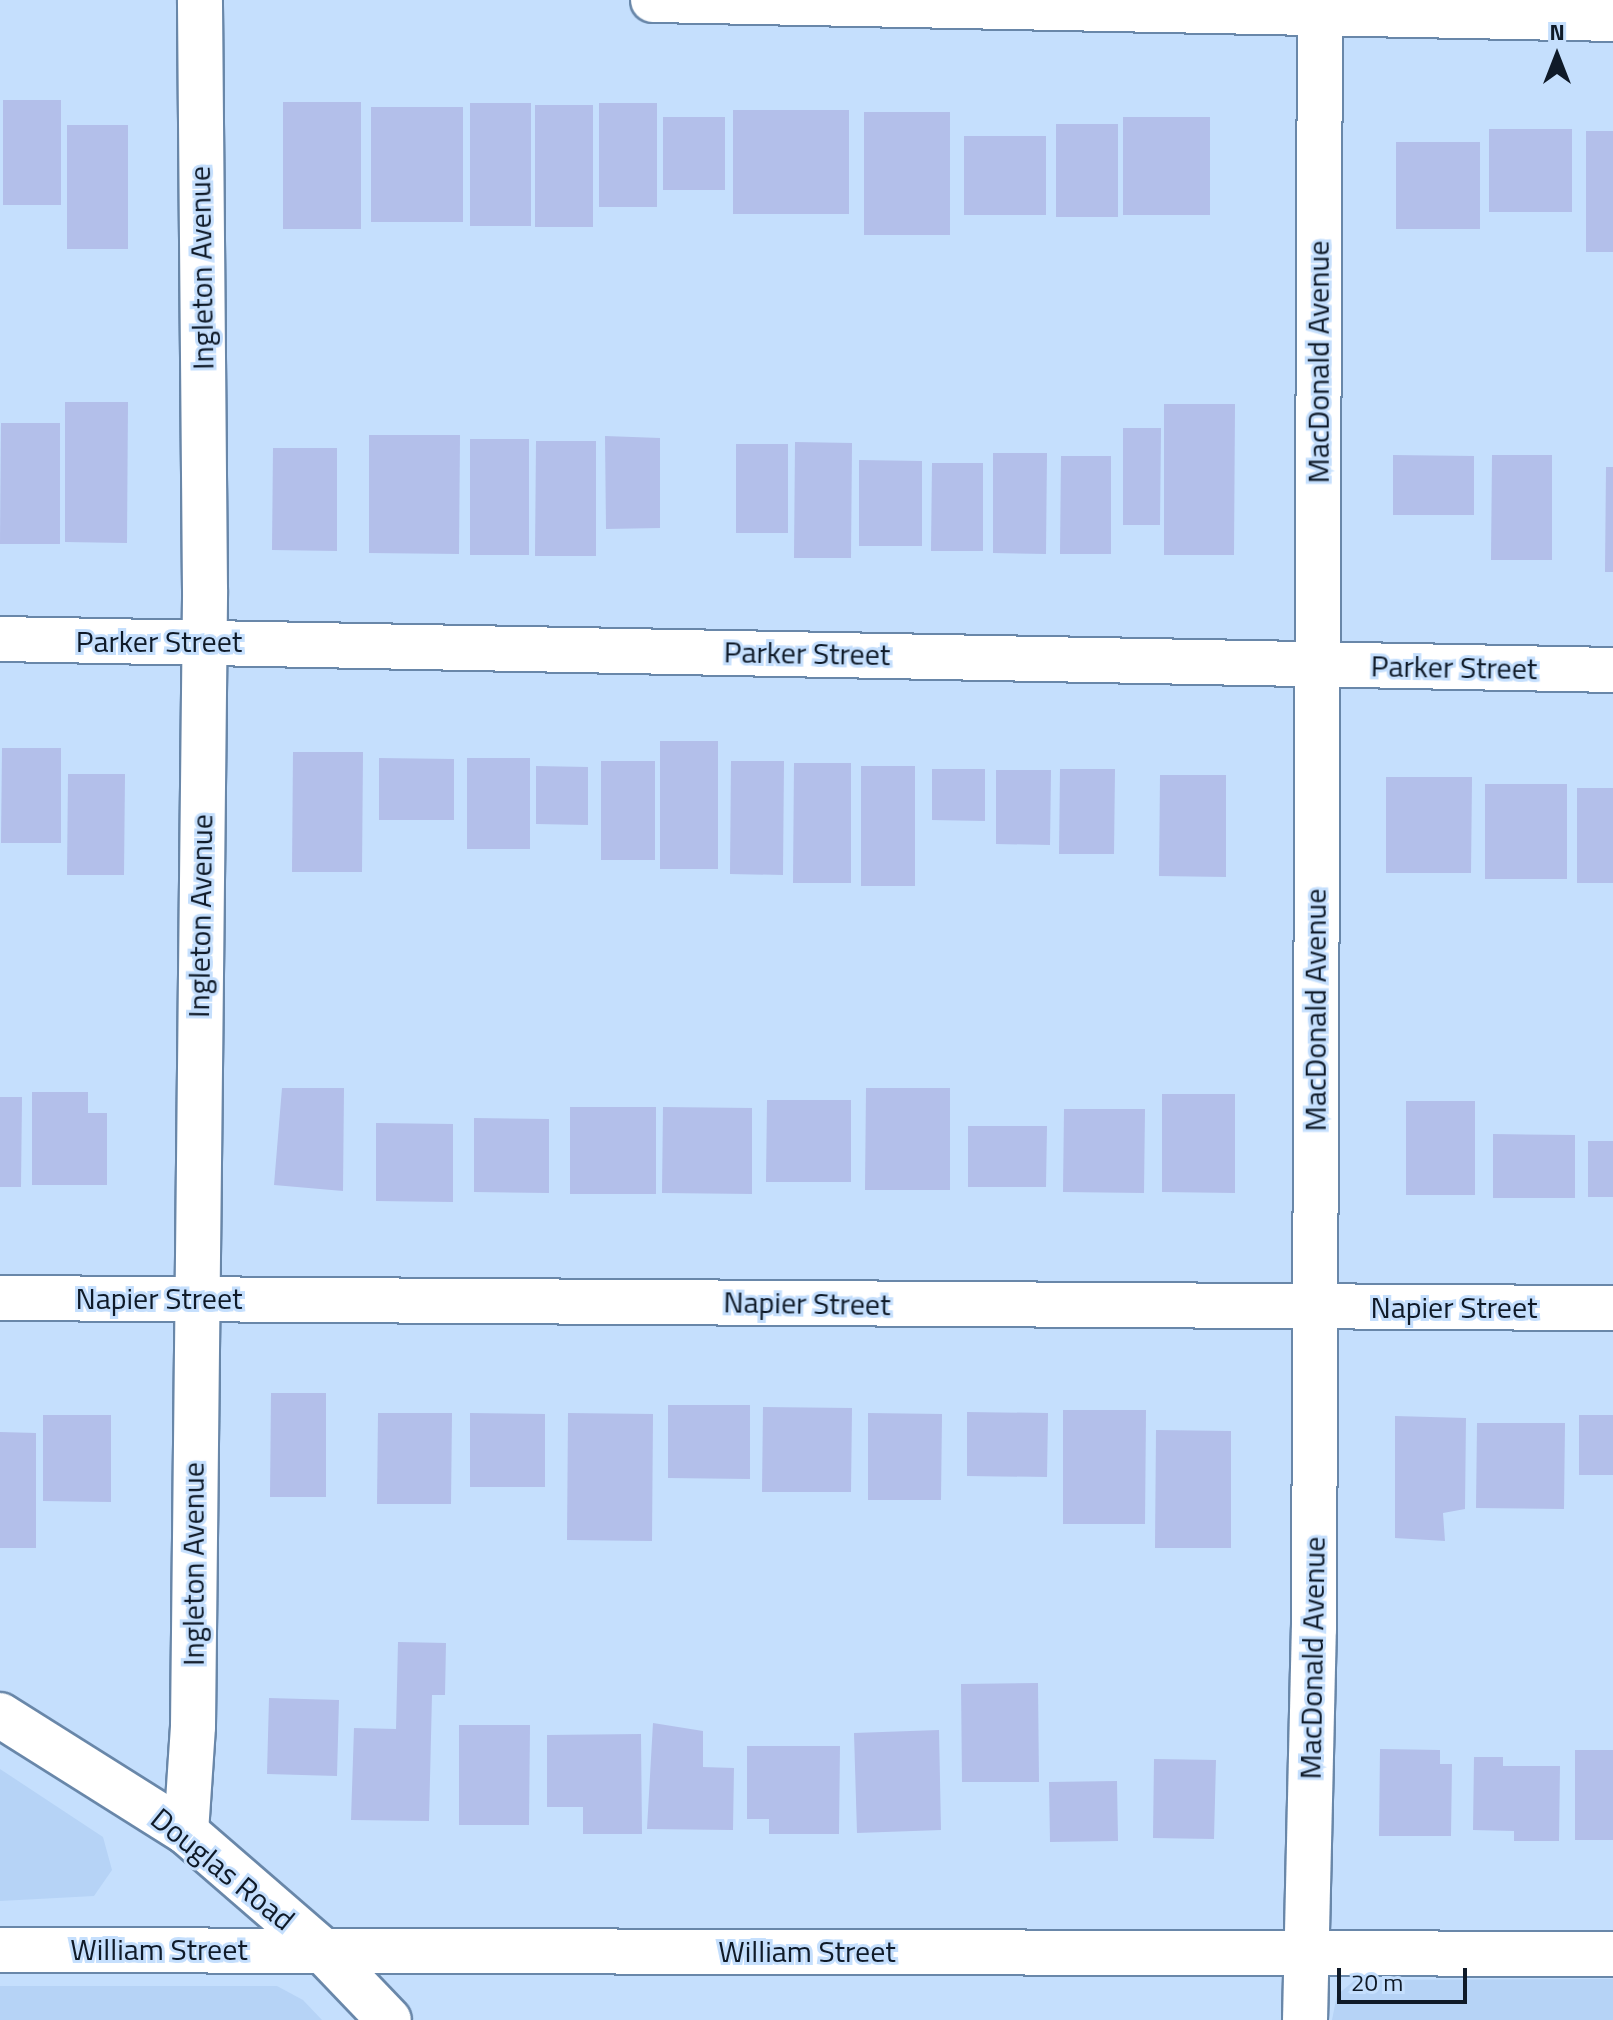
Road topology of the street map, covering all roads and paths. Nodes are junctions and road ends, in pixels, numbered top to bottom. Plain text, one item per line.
1 (200, 0) edge
2 (653, 0) edge
3 (1319, 7) edge
4 (1613, 19) edge
5 (0, 639) edge
6 (203, 641) junction
7 (1317, 664) junction
8 (1613, 670) edge
9 (195, 1297) junction
10 (0, 1298) edge
11 (1314, 1307) junction
12 (1613, 1308) edge
13 (0, 1715) edge
14 (186, 1832) junction
15 (321, 1949) junction
16 (0, 1950) edge
17 (1304, 1952) junction
18 (1613, 1954) edge
19 (389, 2020) edge
20 (1305, 2020) edge

1 - 6 street, Ingleton Avenue
2 - 3 street
3 - 4 street
3 - 7 street, MacDonald Avenue
5 - 6 street, Parker Street
6 - 7 street, Parker Street
6 - 9 street, Ingleton Avenue
7 - 8 street, Parker Street
7 - 11 street, MacDonald Avenue
9 - 10 street, Napier Street
9 - 11 street, Napier Street
9 - 14 street, Ingleton Avenue
11 - 12 street, Napier Street
11 - 17 street, MacDonald Avenue
13 - 14 street, Douglas Road
14 - 15 street, Douglas Road
15 - 16 street, William Street
15 - 17 street, William Street
15 - 19 street, Douglas Road
17 - 18 street, William Street
17 - 20 street, MacDonald Avenue

